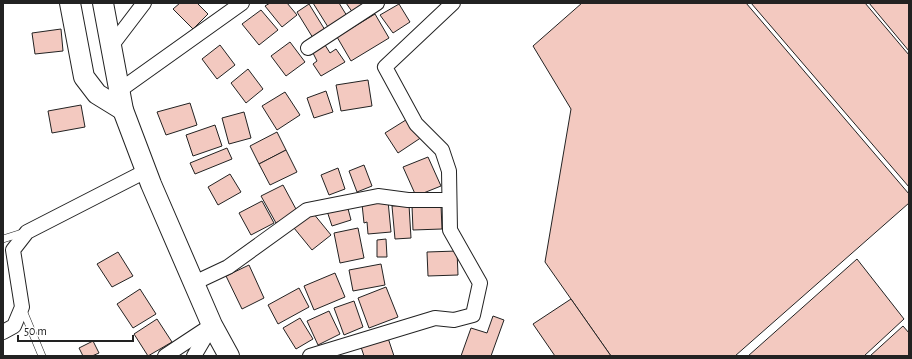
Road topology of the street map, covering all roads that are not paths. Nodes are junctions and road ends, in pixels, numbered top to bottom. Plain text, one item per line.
1 (70, 3) edge
2 (103, 3) edge
3 (144, 3) edge
4 (242, 3) edge
5 (377, 3) edge
6 (452, 3) edge
7 (112, 45) junction
8 (308, 48) dead end
9 (120, 90) junction
10 (123, 110) junction
11 (146, 171) junction
12 (449, 200) junction
13 (27, 232) junction
14 (3, 239) edge
15 (194, 283) junction
16 (22, 307) junction
17 (212, 325) junction
18 (3, 332) edge
19 (42, 356) edge
20 (165, 356) edge
21 (194, 356) edge
22 (229, 356) edge
23 (310, 356) edge

1 - 10 main road
2 - 7 main road
3 - 7 street
4 - 9 street
5 - 8 street
6 - 12 street
7 - 9 main road
9 - 10 main road
10 - 11 main road
11 - 13 street
11 - 15 main road
12 - 15 street
12 - 23 street
13 - 14 lane
13 - 16 street
15 - 17 main road
16 - 18 street
16 - 19 lane
17 - 20 street
17 - 21 street
17 - 22 main road

